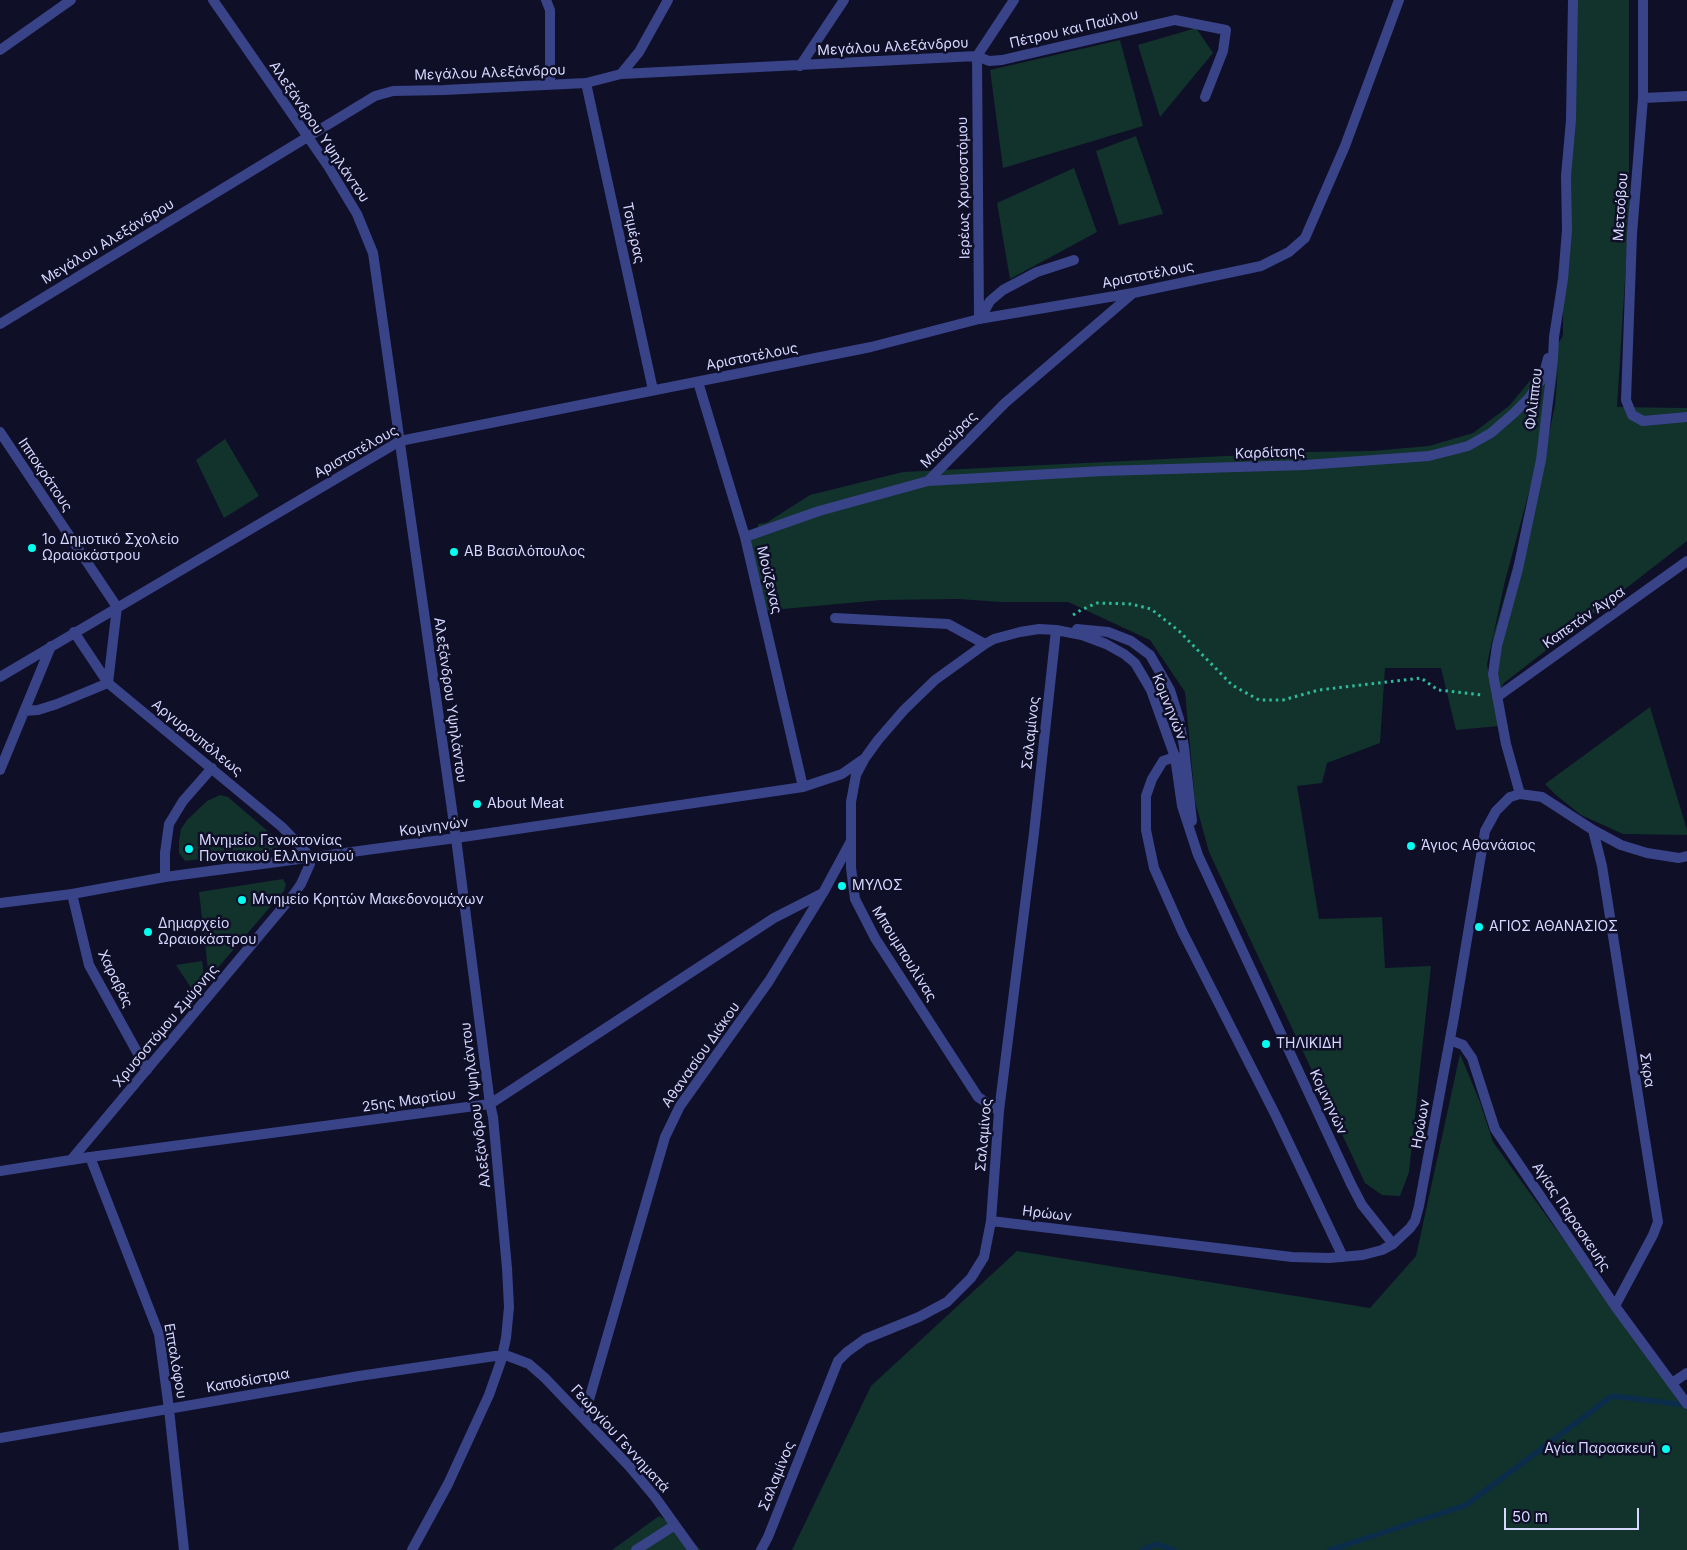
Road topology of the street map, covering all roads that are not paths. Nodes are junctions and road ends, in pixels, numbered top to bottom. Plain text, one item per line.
1 (71, 0) edge
2 (213, 0) edge
3 (546, 0) edge
4 (668, 0) edge
5 (844, 0) edge
6 (1014, 0) edge
7 (1399, 0) edge
8 (1573, 0) edge
9 (1643, 0) edge
10 (0, 50) edge
11 (977, 56) junction
12 (800, 66) junction
13 (621, 74) junction
14 (586, 83) junction
15 (550, 84) junction
16 (1687, 96) edge
17 (1205, 97) dead end
18 (1643, 98) junction
19 (308, 138) junction
20 (1074, 260) dead end
21 (1133, 293) junction
22 (979, 319) junction
23 (0, 324) edge
24 (1554, 337) junction
25 (698, 382) junction
26 (653, 390) junction
27 (1687, 417) edge
28 (0, 432) edge
29 (400, 441) junction
30 (928, 481) junction
31 (745, 537) junction
32 (1687, 561) edge
33 (117, 607) junction
34 (835, 618) dead end
35 (1056, 630) junction
36 (74, 632) junction
37 (985, 644) junction
38 (51, 646) junction
39 (0, 677) edge
40 (108, 683) junction
41 (1497, 697) junction
42 (24, 711) junction
43 (865, 758) junction
44 (1180, 758) junction
45 (212, 768) junction
46 (0, 770) edge
47 (803, 787) junction
48 (1520, 794) junction
49 (1593, 830) junction
50 (456, 838) junction
51 (851, 842) junction
52 (1687, 856) edge
53 (310, 859) junction
54 (166, 878) junction
55 (72, 894) junction
56 (823, 894) junction
57 (0, 903) edge
58 (1450, 1040) junction
59 (147, 1070) junction
60 (490, 1104) junction
61 (999, 1111) junction
62 (90, 1157) junction
63 (71, 1160) junction
64 (0, 1171) edge
65 (991, 1221) junction
66 (1394, 1244) junction
67 (1343, 1257) junction
68 (1615, 1306) junction
69 (502, 1356) junction
70 (1687, 1373) edge
71 (1672, 1383) junction
72 (1686, 1402) edge
73 (169, 1409) junction
74 (584, 1417) junction
75 (0, 1438) edge
76 (674, 1525) junction
77 (184, 1550) edge
78 (412, 1550) edge
79 (636, 1550) edge
80 (693, 1550) edge
81 (761, 1550) edge

1 - 10 street
2 - 19 street, Αλεξάνδρου Υψηλάντου
3 - 15 street
4 - 13 street
5 - 12 street
6 - 11 street, Μεγάλου Αλεξάνδρου
7 - 21 street, Αριστοτέλους
8 - 24 street, Φιλίππου
9 - 18 street, Μετσόβου
11 - 12 street, Μεγάλου Αλεξάνδρου
11 - 17 street, Πέτρου και Παύλου
11 - 22 street, Ιερέως Χρυσοστόμου
12 - 13 street, Μεγάλου Αλεξάνδρου
13 - 14 street, Μεγάλου Αλεξάνδρου
14 - 15 street, Μεγάλου Αλεξάνδρου
14 - 26 street, Τσιμέρας
15 - 19 street, Μεγάλου Αλεξάνδρου
16 - 18 street
18 - 27 street, Μετσόβου
19 - 23 street, Μεγάλου Αλεξάνδρου
19 - 29 street, Αλεξάνδρου Υψηλάντου
20 - 22 street
21 - 22 street, Αριστοτέλους
21 - 30 street, Μασούρας
22 - 25 street, Αριστοτέλους
24 - 30 street, Καρδίτσης
24 - 41 street, Φιλίππου
25 - 26 street, Αριστοτέλους
25 - 31 street, Μούζενας
26 - 29 street, Αριστοτέλους
28 - 33 street, Ιπποκράτους
29 - 33 street, Αριστοτέλους
29 - 50 street, Αλεξάνδρου Υψηλάντου
30 - 31 street, Μασούρας
31 - 47 street, Μούζενας
32 - 41 street, Καπετάν Άγρα
33 - 36 street, Αριστοτέλους
33 - 40 street
34 - 37 street
35 - 37 street, Μπουμπουλίνας
35 - 44 street, Κομνηνών
35 - 44 street, Κομνηνών
35 - 61 street, Σαλαμίνος
36 - 38 street, Αριστοτέλους
36 - 40 street, Αργυρουπόλεως
37 - 43 street, Μπουμπουλίνας
38 - 39 street, Αριστοτέλους
38 - 42 street
40 - 42 street
40 - 45 street, Αργυρουπόλεως
41 - 48 street, Φιλίππου
42 - 46 street
43 - 47 street, Κομνηνών
43 - 51 street, Μπουμπουλίνας
44 - 66 street, Κομνηνών
44 - 67 street
45 - 53 street, Αργυρουπόλεως
45 - 54 street
47 - 50 street, Κομνηνών
48 - 49 street
48 - 58 street, Ηρώων
49 - 52 street
49 - 68 street, Σκρα
50 - 53 street, Κομνηνών
50 - 60 street, Αλεξάνδρου Υψηλάντου
51 - 56 street, Αθανασίου Διάκου
51 - 61 street, Μπουμπουλίνας
53 - 54 street, Κομνηνών
53 - 59 street, Χρυσοστόμου Σμύρνης
54 - 55 street, Κομνηνών
55 - 57 street, Κομνηνών
55 - 59 street, Χαραβάς
56 - 60 street, 25ης Μαρτίου
56 - 74 street, Αθανασίου Διάκου
58 - 66 street, Ηρώων
58 - 68 street, Αγίας Παρασκευής
59 - 63 street, Χρυσοστόμου Σμύρνης
60 - 62 street, 25ης Μαρτίου
60 - 69 street, Αλεξάνδρου Υψηλάντου
61 - 65 street, Σαλαμίνος
62 - 63 street, 25ης Μαρτίου
62 - 73 street, Επταλόφου
63 - 64 street, 25ης Μαρτίου
65 - 67 street, Ηρώων
65 - 81 street, Σαλαμίνος
66 - 67 street, Ηρώων
68 - 71 street, Αγίας Παρασκευής
69 - 73 street, Καποδίστρια
69 - 74 street, Γεωργίου Γεννηματά
69 - 78 street, Αλεξάνδρου Υψηλάντου
70 - 71 street
71 - 72 street, Αγίας Παρασκευής
73 - 75 street, Καποδίστρια
73 - 77 street, Επταλόφου
74 - 76 street, Γεωργίου Γεννηματά
76 - 79 street
76 - 80 street

